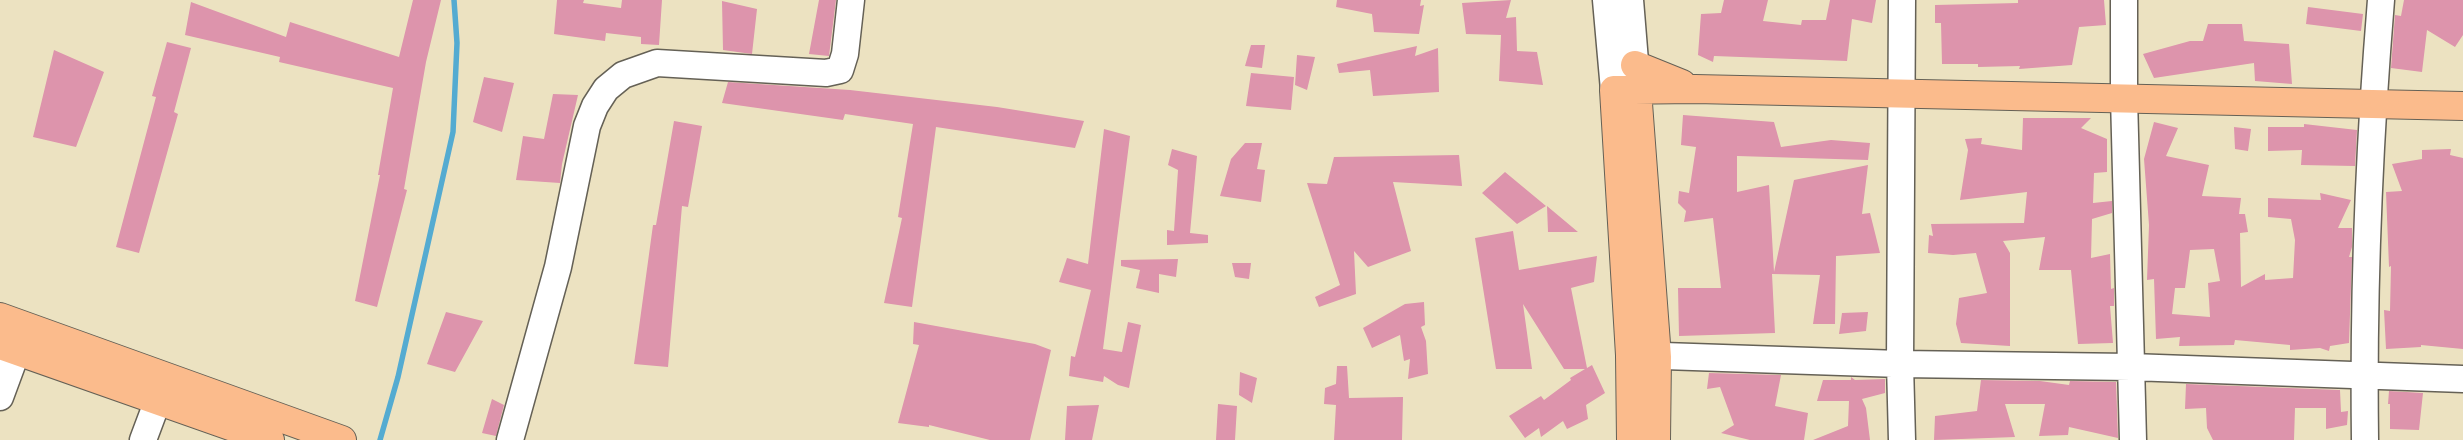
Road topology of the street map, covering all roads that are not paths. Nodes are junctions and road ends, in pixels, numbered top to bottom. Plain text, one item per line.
1 (851, 0) edge
2 (1606, 0) edge
3 (1630, 0) edge
4 (1902, 0) edge
5 (2124, 0) edge
6 (2381, 0) edge
7 (1629, 81) junction
8 (1695, 89) junction
9 (1902, 94) junction
10 (2124, 97) junction
11 (2372, 104) junction
12 (2463, 106) edge
13 (1640, 122) junction
14 (0, 318) edge
15 (8, 348) edge
16 (1630, 355) junction
17 (1657, 357) junction
18 (1900, 364) junction
19 (2131, 367) junction
20 (2364, 374) junction
21 (2463, 379) edge
22 (0, 397) edge
23 (158, 400) junction
24 (143, 440) edge
25 (270, 440) edge
26 (342, 440) edge
27 (510, 440) edge
28 (1631, 440) edge
29 (1656, 440) edge
30 (1902, 440) edge
31 (2133, 440) edge
32 (2365, 440) edge

1 - 27 street
2 - 7 street
3 - 7 street
4 - 9 street
5 - 10 street
6 - 11 street
7 - 8 main road
7 - 13 main road
7 - 16 main road
8 - 9 main road
8 - 13 main road
9 - 10 main road
9 - 18 street
10 - 11 main road
10 - 19 street
11 - 12 main road
11 - 20 street
13 - 17 main road
14 - 26 main road
15 - 22 street
15 - 23 main road
16 - 17 street
16 - 28 main road
17 - 18 street
17 - 29 main road
18 - 19 street
18 - 30 street
19 - 20 street
19 - 31 street
20 - 21 street
20 - 32 street
23 - 24 street
23 - 25 main road

